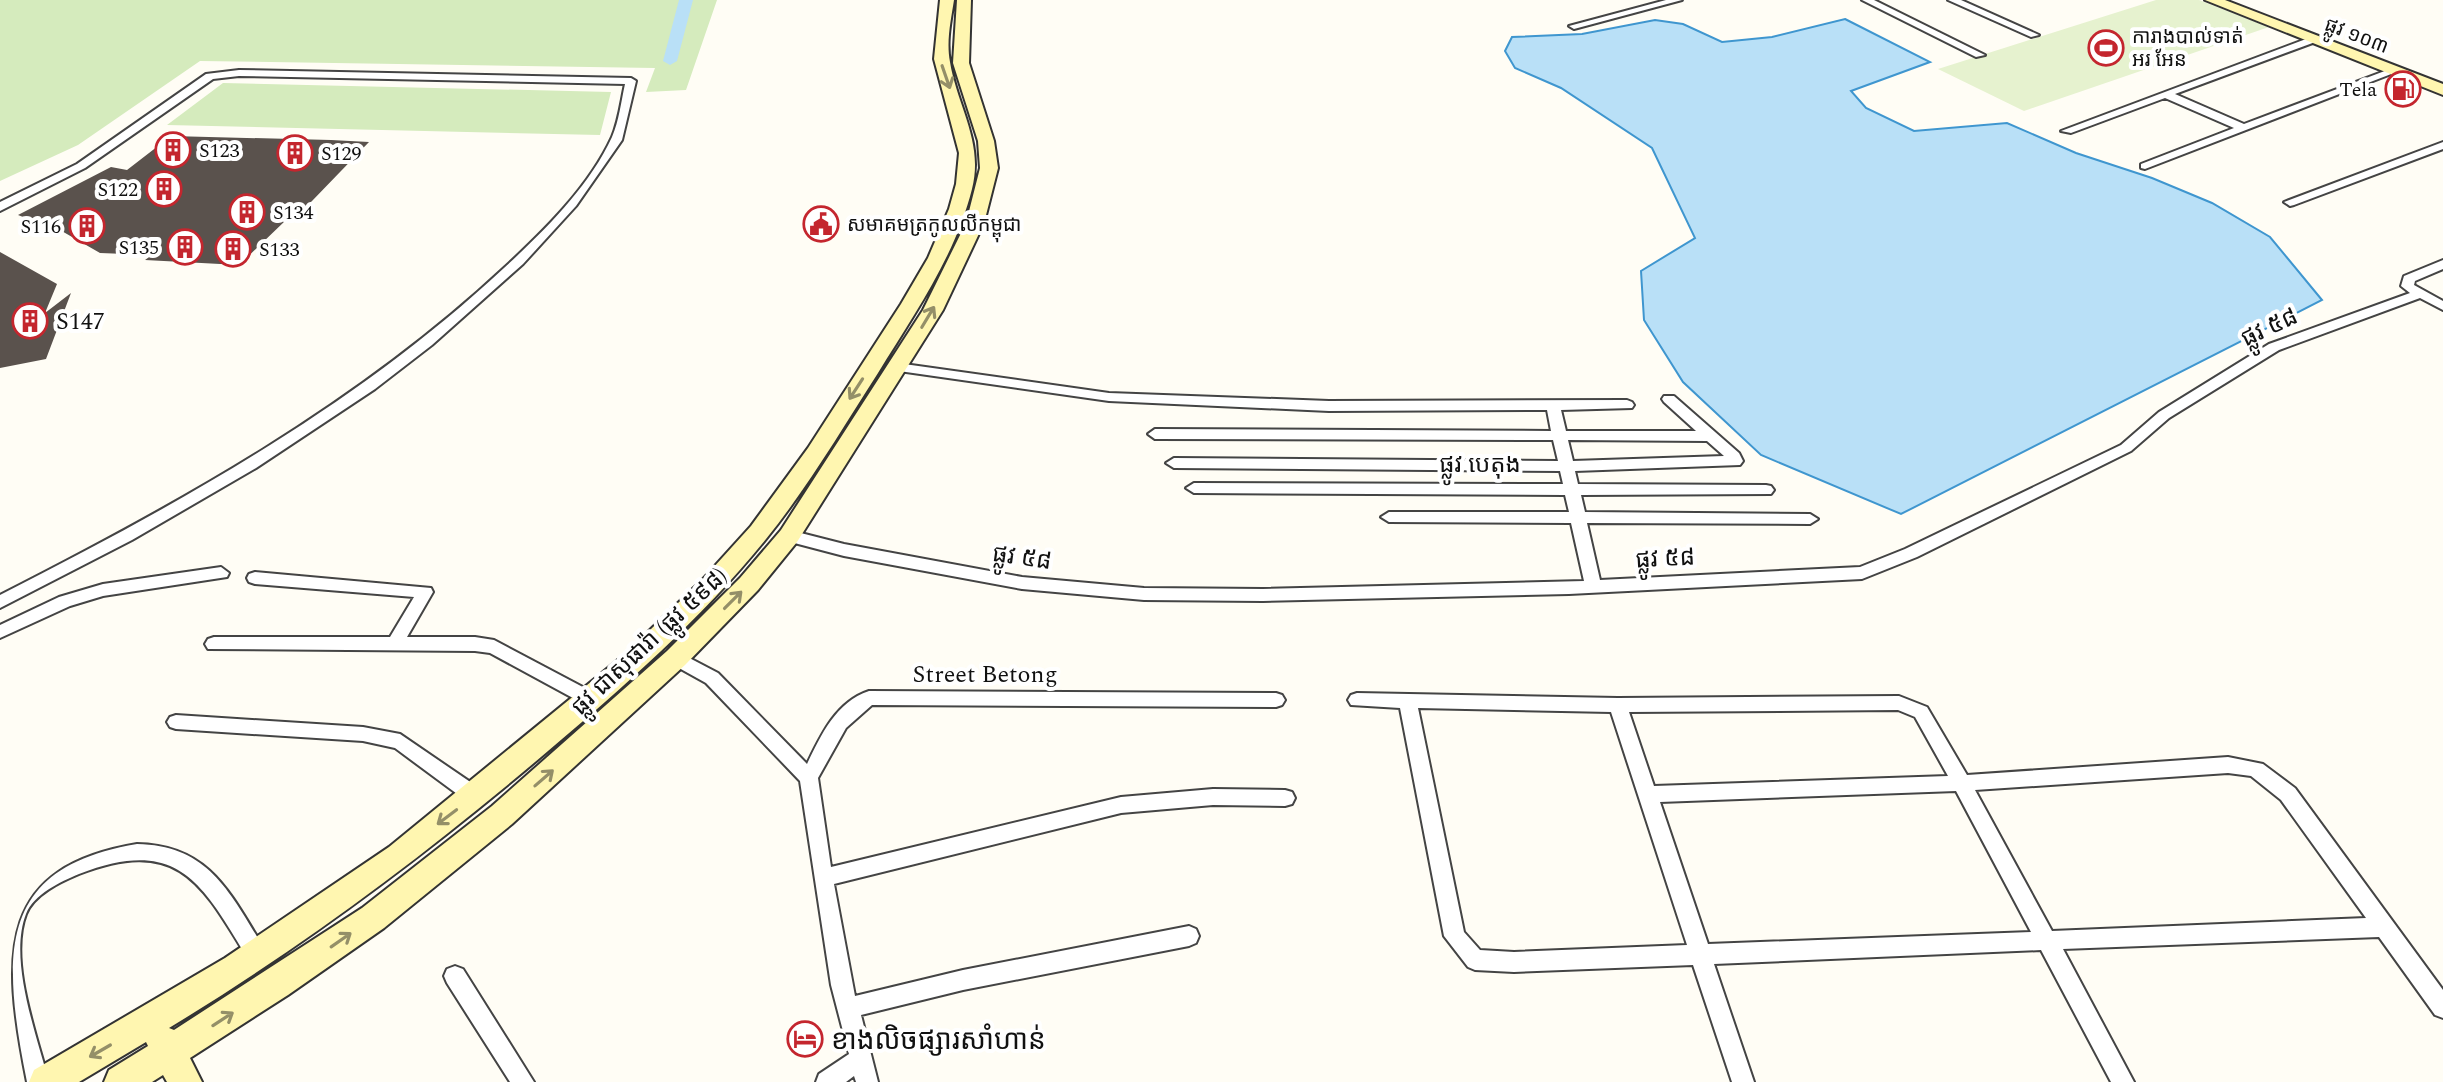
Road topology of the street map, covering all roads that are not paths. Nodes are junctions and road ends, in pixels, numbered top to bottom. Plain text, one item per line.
1 (947, 0) edge
2 (964, 0) edge
3 (1677, 0) edge
4 (1867, 0) edge
5 (1953, 0) edge
6 (2212, 0) edge
7 (1574, 26) dead end
8 (2034, 35) dead end
9 (2314, 39) junction
10 (1980, 55) dead end
11 (2394, 71) junction
12 (2443, 90) edge
13 (2167, 95) junction
14 (2243, 128) junction
15 (2067, 131) dead end
16 (2443, 145) edge
17 (2145, 166) dead end
18 (2290, 202) dead end
19 (0, 207) edge
20 (2443, 264) edge
21 (2420, 294) junction
22 (2443, 306) edge
23 (897, 367) junction
24 (1669, 399) dead end
25 (1553, 405) junction
26 (1627, 405) dead end
27 (1155, 434) dead end
28 (1559, 435) junction
29 (1710, 436) junction
30 (1174, 463) dead end
31 (1261, 464) junction
32 (1566, 466) junction
33 (1194, 488) dead end
34 (1259, 488) junction
35 (1571, 488) junction
36 (1766, 490) dead end
37 (1578, 516) junction
38 (1389, 517) dead end
39 (1810, 519) dead end
40 (789, 536) junction
41 (221, 573) dead end
42 (255, 578) dead end
43 (1593, 585) junction
44 (0, 602) edge
45 (0, 632) edge
46 (214, 644) dead end
47 (395, 644) junction
48 (676, 658) junction
49 (590, 699) junction
50 (1276, 700) dead end
51 (1357, 700) dead end
52 (1408, 701) junction
53 (1618, 705) junction
54 (176, 722) dead end
55 (809, 778) junction
56 (1963, 783) junction
57 (1648, 794) junction
58 (475, 796) junction
59 (1285, 798) dead end
60 (823, 878) junction
61 (2383, 927) junction
62 (1189, 936) dead end
63 (2047, 941) junction
64 (257, 955) junction
65 (1702, 955) junction
66 (455, 976) dead end
67 (847, 1008) junction
68 (2443, 1008) edge
69 (154, 1021) junction
70 (859, 1060) junction
71 (177, 1068) edge
72 (38, 1082) edge
73 (46, 1082) edge
74 (121, 1082) edge
75 (523, 1082) edge
76 (827, 1082) edge
77 (867, 1082) edge
78 (1743, 1082) edge
79 (2123, 1082) edge

1 -> 49 main road, ផ្លូវ ជាសុផារ៉ា (ផ្លូវ ៥៩៨)
23 -> 2 main road, ផ្លូវ ជាសុផារ៉ា (ផ្លូវ ៥៩៨)
3 - 7 street
4 - 10 street
5 - 8 street
6 - 9 main road, ផ្លូវ ១០៣
9 - 11 main road, ផ្លូវ ១០៣
9 - 13 street
11 - 12 main road, ផ្លូវ ១០៣
11 - 14 street
13 - 14 street
13 - 15 street
14 - 17 street
16 - 18 street
19 - 44 street
20 - 21 street
21 - 22 street
21 - 43 street, ផ្លូវ ៥៨
23 - 25 street
23 - 40 main road, ផ្លូវ ជាសុផារ៉ា (ផ្លូវ ៥៩៨)
24 - 29 street
25 - 26 street
25 - 28 street
27 - 28 street
28 - 29 street
28 - 32 street
29 - 32 street
30 - 31 street
31 - 32 street
31 - 34 street
32 - 35 street
33 - 34 street, ផ្លូវ បេតុង
34 - 35 street, ផ្លូវ បេតុង
35 - 36 street, ផ្លូវ បេតុង
35 - 37 street
37 - 38 street
37 - 39 street
37 - 43 street
40 - 43 street, ផ្លូវ ៥៨
48 -> 40 main road, ផ្លូវ ជាសុផារ៉ា (ផ្លូវ ៥៩៨)
41 - 45 street
42 - 47 street
46 - 47 street
47 - 49 street
48 - 55 street
71 -> 48 main road, ផ្លូវ ជាសុផារ៉ា (ផ្លូវ ៥៩៨)
49 - 58 main road, ផ្លូវ ជាសុផារ៉ា (ផ្លូវ ៥៩៨)
50 - 55 street, Street Betong
51 - 52 street
52 - 53 street
52 - 65 street
53 - 56 street
53 - 57 street
54 - 58 street
55 - 60 street
56 - 57 street
56 - 61 street
56 - 63 street
57 - 65 street
58 -> 64 main road, ផ្លូវ ជាសុផារ៉ា (ផ្លូវ ៥៩៨)
59 - 60 street
60 - 67 street
61 - 63 street
61 - 68 street
62 - 67 street
63 - 65 street
63 - 79 street
64 - 69 main road, ផ្លូវ ជាសុផារ៉ា (ផ្លូវ ៥៩៨)
64 - 72 street
65 - 78 street
66 - 75 street
67 - 70 street
69 - 71 main road
69 -> 73 main road, ផ្លូវ ជាសុផារ៉ា (ផ្លូវ ៥៩៨)
70 - 76 street
70 - 77 street
71 - 74 main road, ផ្លូវ ជាសុផារ៉ា (ផ្លូវ ៥៩៨)

